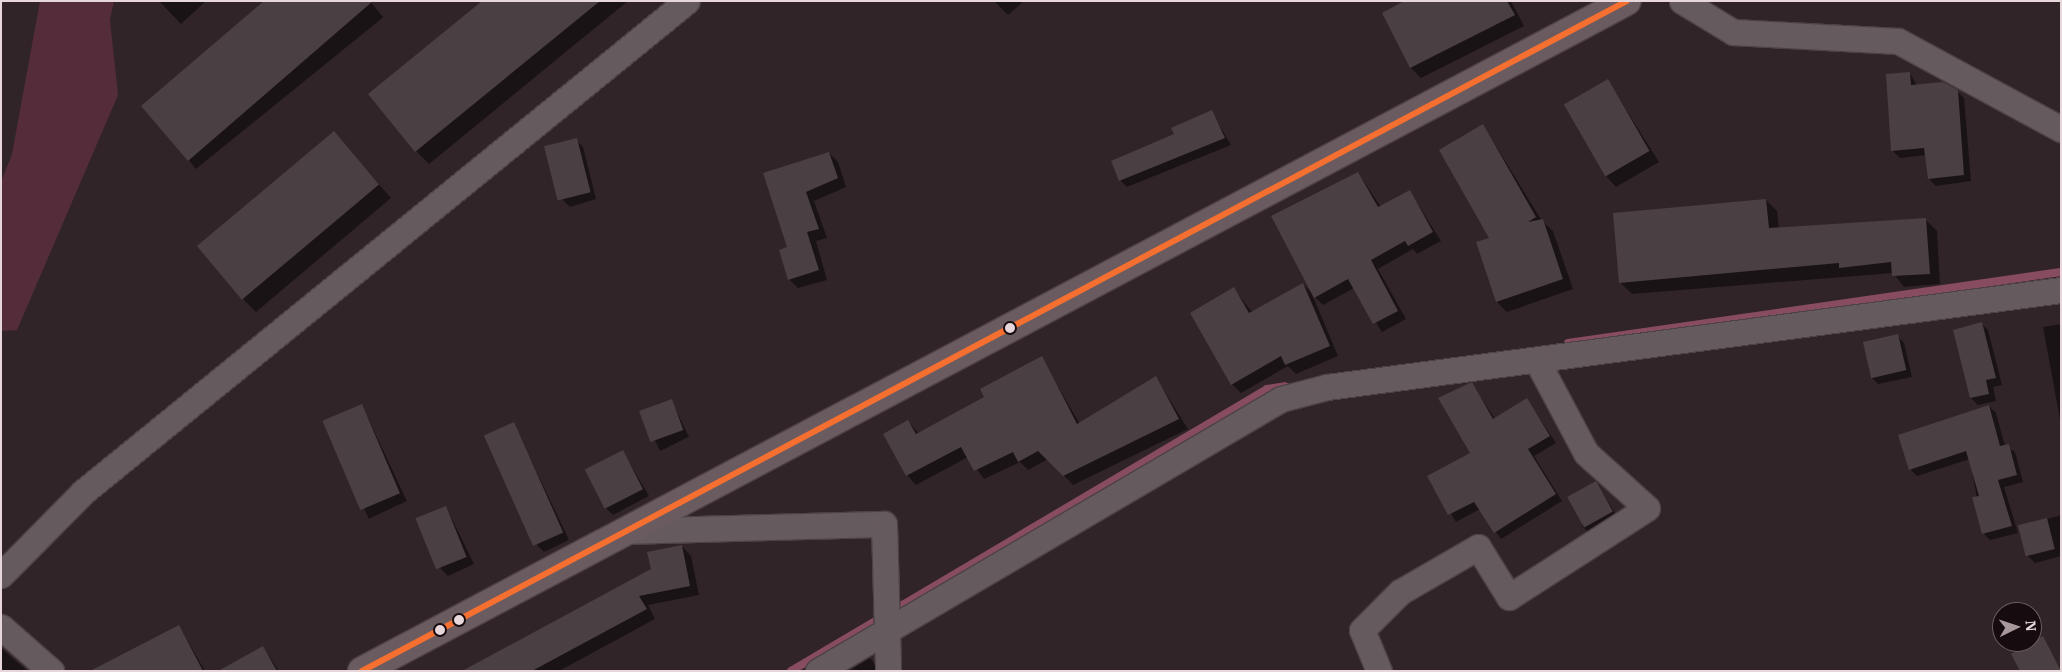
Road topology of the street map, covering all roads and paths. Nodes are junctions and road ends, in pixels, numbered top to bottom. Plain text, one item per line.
1 (687, 1) edge
2 (1627, 1) edge
3 (1682, 1) edge
4 (2061, 129) edge
5 (2061, 290) edge
6 (1537, 361) junction
7 (627, 531) junction
8 (1, 575) edge
9 (1, 627) edge
10 (890, 629) junction
11 (50, 671) edge
12 (362, 671) edge
13 (818, 671) edge
14 (888, 671) edge
15 (1379, 671) edge

1 - 8 street
2 - 7 main road
3 - 4 street
5 - 6 street
6 - 10 street
6 - 15 street
7 - 10 street
7 - 12 main road
9 - 11 street
10 - 13 street
10 - 14 street

